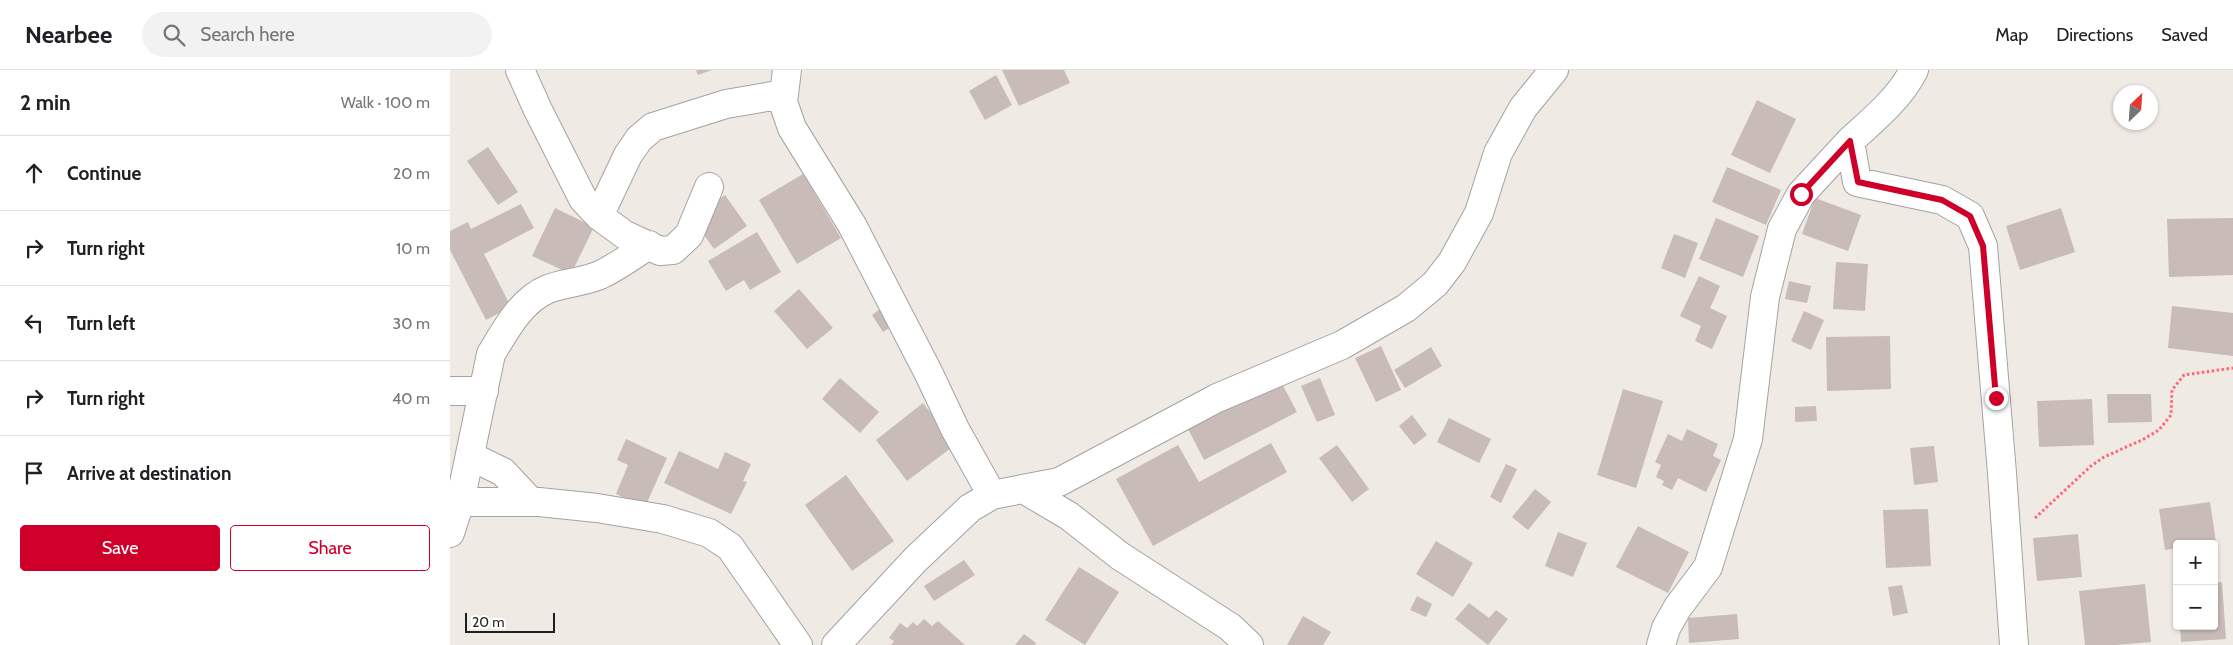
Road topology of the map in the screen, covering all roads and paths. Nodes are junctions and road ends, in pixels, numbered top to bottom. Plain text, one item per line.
1 (520, 70) edge
2 (1554, 70) edge
3 (1914, 70) edge
4 (786, 77) edge
5 (1850, 141) junction
6 (709, 187) dead end
7 (599, 216) junction
8 (649, 246) junction
9 (2233, 368) edge
10 (450, 391) edge
11 (484, 391) junction
12 (470, 456) junction
13 (1024, 490) junction
14 (992, 495) junction
15 (460, 502) junction
16 (531, 502) junction
17 (450, 533) edge
18 (2008, 546) junction
19 (798, 645) edge
20 (836, 645) edge
21 (1249, 645) edge
22 (1661, 645) edge
23 (2014, 645) edge

1 - 7 street
2 - 13 street
3 - 5 street
4 - 7 street
4 - 14 street
5 - 18 street
5 - 22 street
6 - 8 street
7 - 8 street
8 - 11 street
9 - 18 path
10 - 11 street
11 - 12 street
12 - 15 street
12 - 16 street
13 - 14 street
13 - 21 street
14 - 20 street
15 - 16 street
15 - 17 street
16 - 19 street
18 - 23 street

